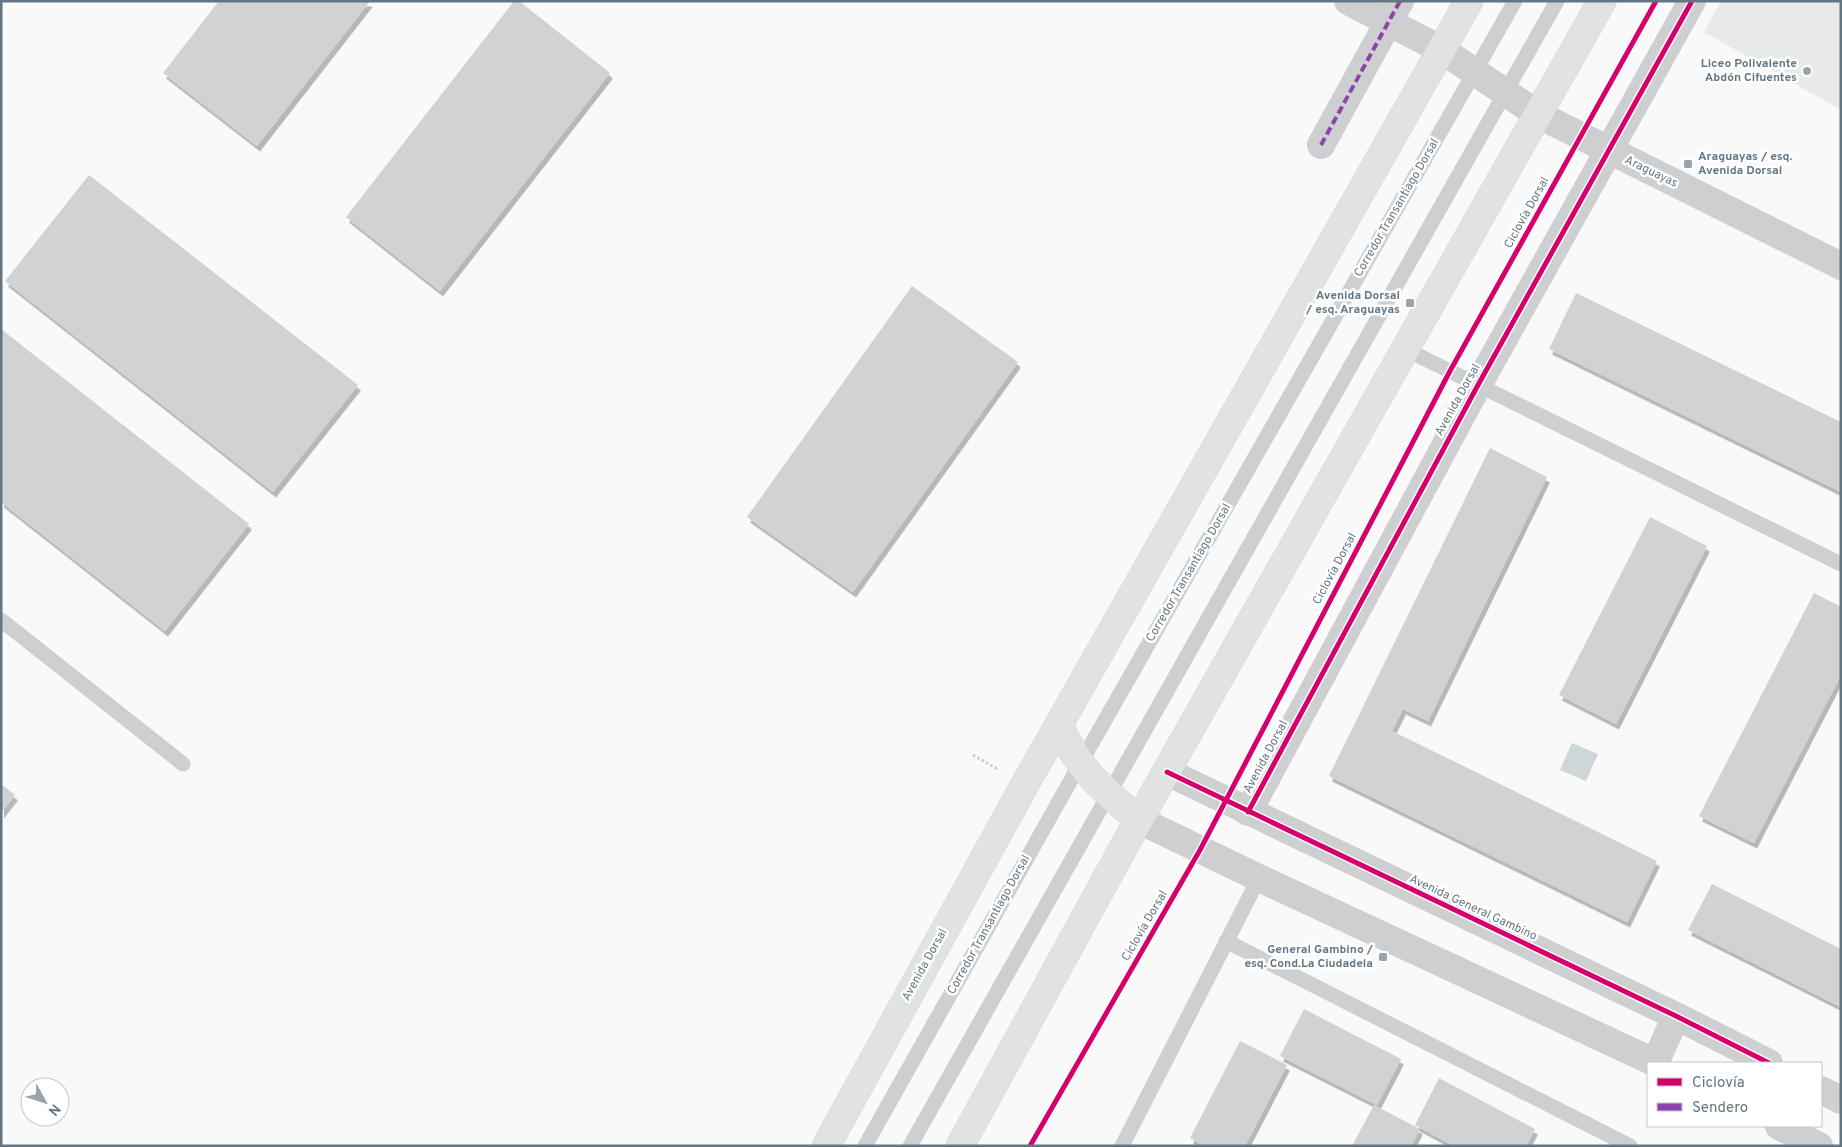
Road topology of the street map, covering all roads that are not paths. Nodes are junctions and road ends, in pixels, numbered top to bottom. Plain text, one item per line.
1 (1348, 1) edge
2 (1469, 1) edge
3 (1514, 1) edge
4 (1557, 1) edge
5 (1602, 1) edge
6 (1692, 1) edge
7 (1394, 12) edge
8 (1442, 50) junction
9 (1475, 72) junction
10 (1505, 92) junction
11 (1539, 115) junction
12 (1321, 145) dead end
13 (1608, 151) junction
14 (1841, 266) edge
15 (1405, 349) junction
16 (1478, 385) junction
17 (1841, 564) edge
18 (1, 620) edge
19 (1059, 724) junction
20 (182, 764) dead end
21 (1080, 764) junction
22 (1167, 772) junction
23 (1108, 795) junction
24 (1248, 812) junction
25 (1140, 820) junction
26 (1259, 878) junction
27 (1226, 941) junction
28 (1676, 1016) junction
29 (1654, 1062) edge
30 (1656, 1062) edge
31 (1767, 1062) edge
32 (1822, 1090) edge
33 (1841, 1100) edge
34 (1781, 1127) edge
35 (826, 1146) edge
36 (865, 1146) edge
37 (910, 1146) edge
38 (960, 1146) edge
39 (1122, 1146) edge
40 (1630, 1146) edge
41 (1819, 1146) edge

1 - 7 street, Araguayas
2 - 8 main road, Avenida Dorsal
3 - 9 lane, Corredor Transantiago Dorsal
4 - 10 lane
5 - 11 main road
6 - 13 street, Avenida Dorsal
7 - 8 street, Araguayas
7 - 12 street
8 - 9 street, Araguayas
8 - 19 main road, Avenida Dorsal
9 - 10 street, Araguayas
9 - 21 lane, Corredor Transantiago Dorsal
10 - 11 street, Araguayas
10 - 23 lane
11 - 13 street, Araguayas
11 - 15 main road
13 - 14 street, Araguayas
13 - 16 street, Avenida Dorsal
15 - 16 lane
15 - 22 main road
16 - 17 lane
16 - 24 street, Avenida Dorsal
18 - 20 lane
19 - 21 main road
19 - 35 main road, Avenida Dorsal
21 - 23 main road
21 - 36 lane, Corredor Transantiago Dorsal
22 - 24 street, Avenida General Gambino
22 - 25 main road
23 - 25 main road
23 - 37 lane
24 - 28 street, Avenida General Gambino
25 - 26 street
25 - 38 main road
26 - 27 lane
26 - 29 street
27 - 39 lane
27 - 40 lane
28 - 30 street
28 - 31 street, Avenida General Gambino
32 - 33 street
34 - 41 street

